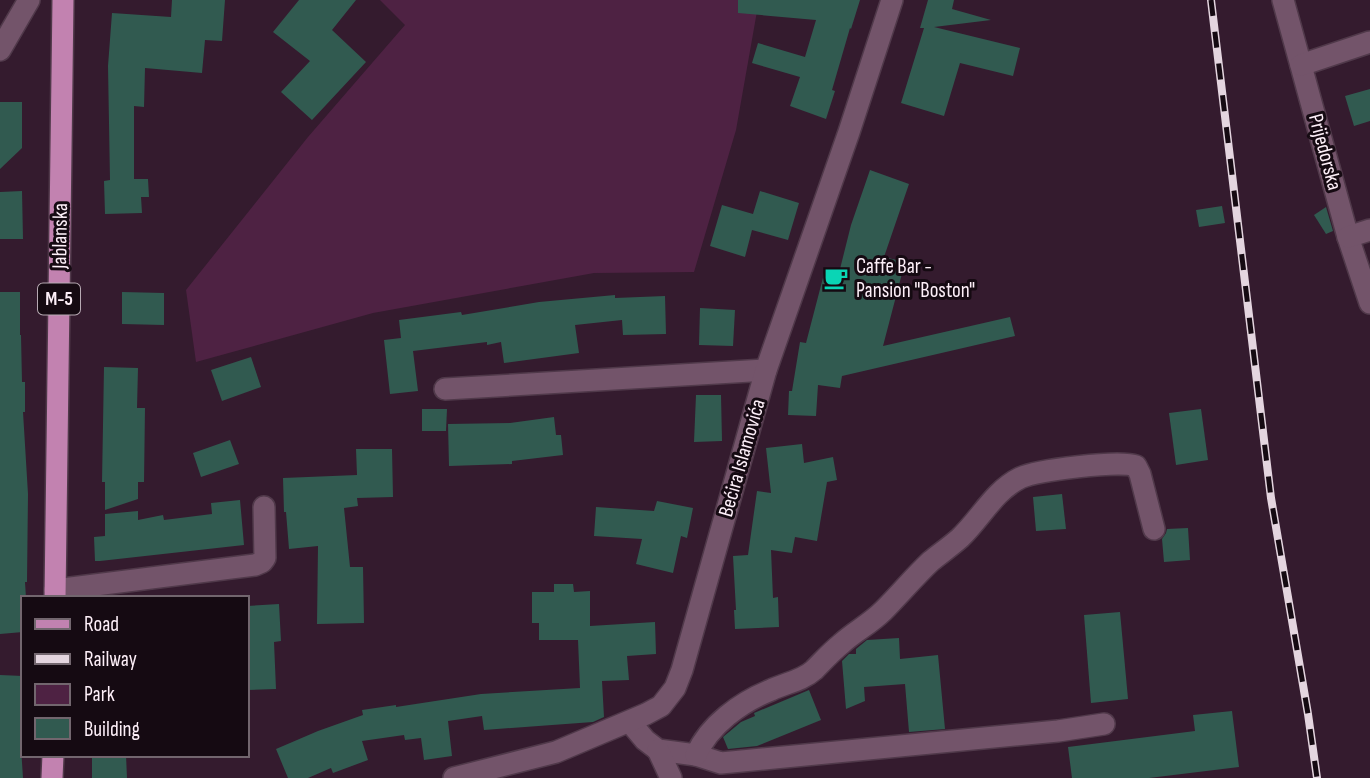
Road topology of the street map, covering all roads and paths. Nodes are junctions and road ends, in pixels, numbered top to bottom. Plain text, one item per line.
1 (29, 0) edge
2 (63, 0) edge
3 (892, 0) edge
4 (1283, 0) edge
5 (1370, 42) edge
6 (0, 50) edge
7 (1301, 65) junction
8 (1370, 230) edge
9 (1348, 237) junction
10 (1370, 303) edge
11 (766, 370) junction
12 (445, 389) dead end
13 (264, 507) dead end
14 (1154, 529) dead end
15 (55, 594) edge
16 (630, 722) junction
17 (1104, 724) dead end
18 (658, 750) junction
19 (696, 755) junction
20 (52, 757) edge
21 (52, 778) edge
22 (454, 778) edge
23 (671, 778) edge

1 - 6 street
2 - 15 main road, Jablanska / M-5
3 - 11 street, Bećira Islamovića
4 - 7 street, Prijedorska
5 - 7 street
7 - 9 street, Prijedorska
8 - 9 street
9 - 10 street, Prijedorska
11 - 12 street
11 - 16 street, Bećira Islamovića
13 - 15 street
14 - 19 street
16 - 18 street
16 - 22 street, Bećira Islamovića
17 - 19 street
18 - 19 street
18 - 23 street
20 - 21 main road

